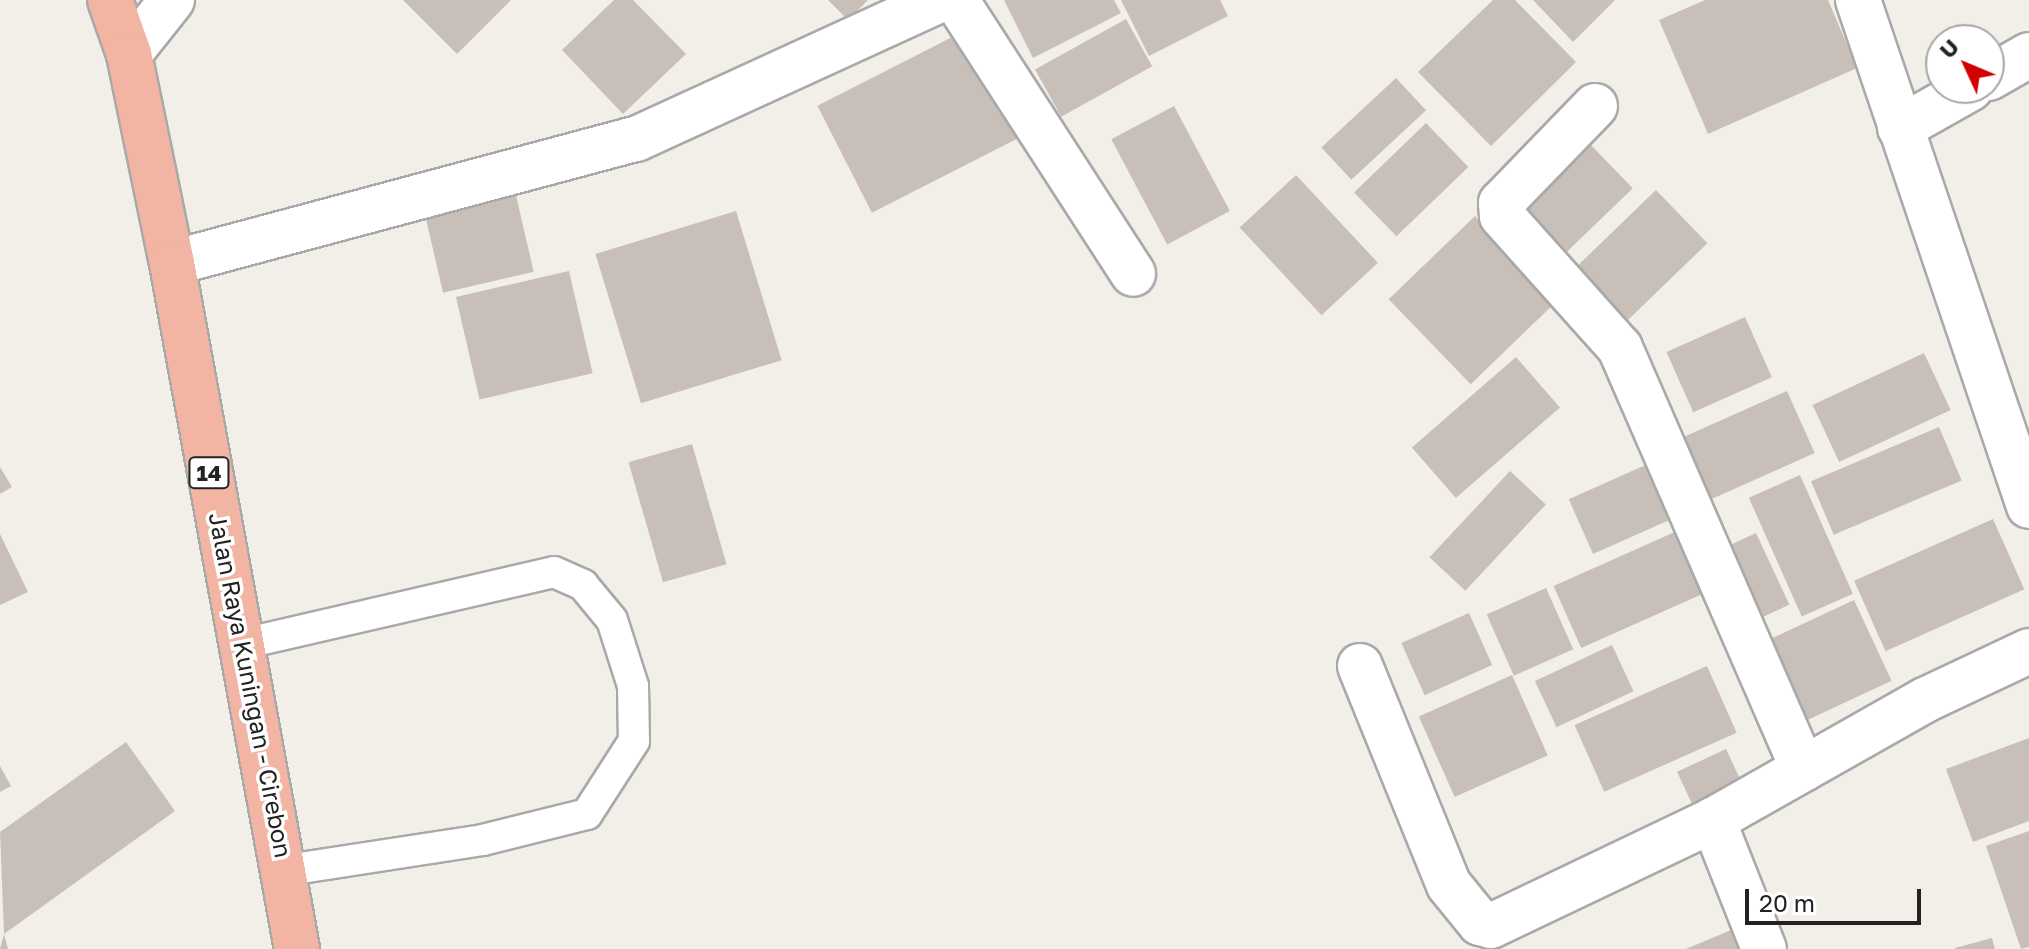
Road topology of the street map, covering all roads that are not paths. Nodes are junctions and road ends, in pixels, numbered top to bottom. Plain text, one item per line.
1 (110, 0) edge
2 (172, 0) edge
3 (939, 0) edge
4 (956, 0) edge
5 (1858, 0) edge
6 (129, 54) junction
7 (2029, 55) edge
8 (2005, 69) edge
9 (1943, 104) edge
10 (1595, 106) dead end
11 (1900, 128) junction
12 (172, 263) junction
13 (1133, 274) dead end
14 (2029, 506) edge
15 (238, 645) junction
16 (2029, 651) edge
17 (1360, 666) dead end
18 (1803, 769) junction
19 (1713, 820) junction
20 (288, 870) junction
21 (297, 949) edge
22 (1764, 949) edge

1 - 6 highway, Jalan Raya Kuningan - Cirebon / 14
2 - 6 street
3 - 12 street
4 - 13 street
5 - 11 street
6 - 12 highway, Jalan Raya Kuningan - Cirebon / 14
7 - 8 street
9 - 11 street
10 - 18 street
11 - 14 street
12 - 15 highway, Jalan Raya Kuningan - Cirebon / 14
15 - 20 highway, Jalan Raya Kuningan - Cirebon / 14
15 - 20 lane
16 - 18 street
17 - 19 street
18 - 19 street
19 - 22 street
20 - 21 highway, Jalan Raya Kuningan - Cirebon / 14

